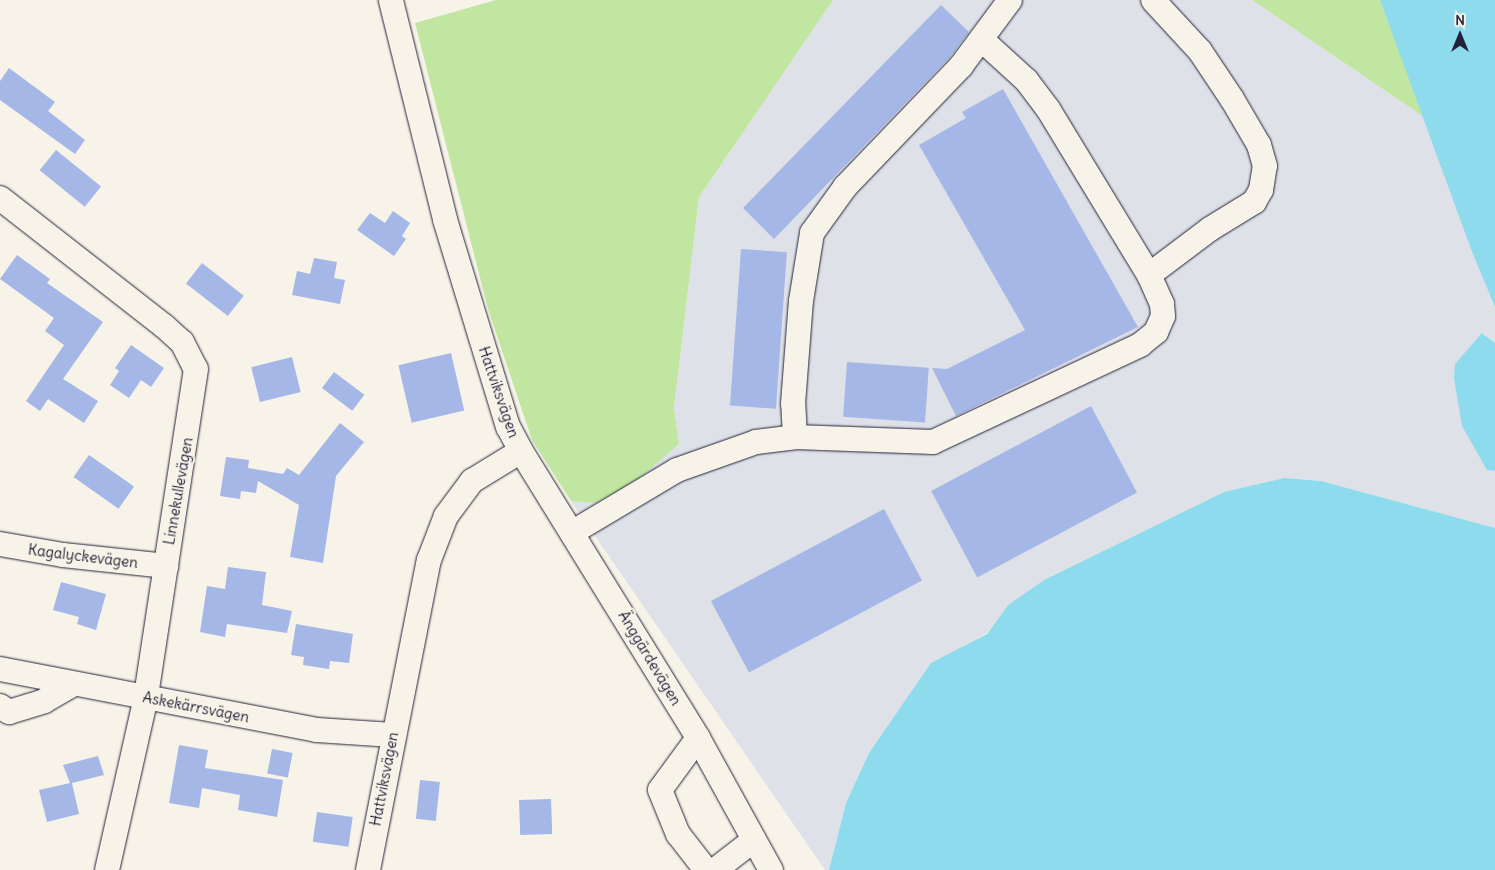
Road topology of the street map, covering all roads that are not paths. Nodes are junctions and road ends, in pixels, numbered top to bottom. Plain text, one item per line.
1 (391, 0) edge
2 (1010, 0) edge
3 (1153, 0) edge
4 (982, 40) junction
5 (0, 198) edge
6 (1148, 275) junction
7 (795, 437) junction
8 (521, 452) junction
9 (573, 532) junction
10 (0, 544) edge
11 (166, 566) junction
12 (0, 669) edge
13 (73, 684) junction
14 (146, 696) junction
15 (0, 706) edge
16 (393, 735) junction
17 (698, 738) junction
18 (754, 840) junction
19 (107, 870) edge
20 (368, 870) edge
21 (706, 870) edge
22 (715, 870) edge
23 (771, 870) edge

1 - 8 street, Hattviksvägen
2 - 4 street
3 - 6 street
4 - 6 street
4 - 7 street
5 - 11 street, Linnekullevägen
6 - 7 street
7 - 9 street
8 - 9 street, Änggärdevägen
8 - 16 street, Hattviksvägen
9 - 17 street, Änggärdevägen
10 - 11 street, Kagalyckevägen
11 - 14 street, Linnekullevägen
12 - 13 street, Askekärrsvägen
13 - 14 street, Askekärrsvägen
13 - 15 street
14 - 16 street, Askekärrsvägen
14 - 19 street, Linnekullevägen
16 - 20 street, Hattviksvägen
17 - 18 street, Änggärdevägen
17 - 21 street
18 - 22 street
18 - 23 street, Änggärdevägen

